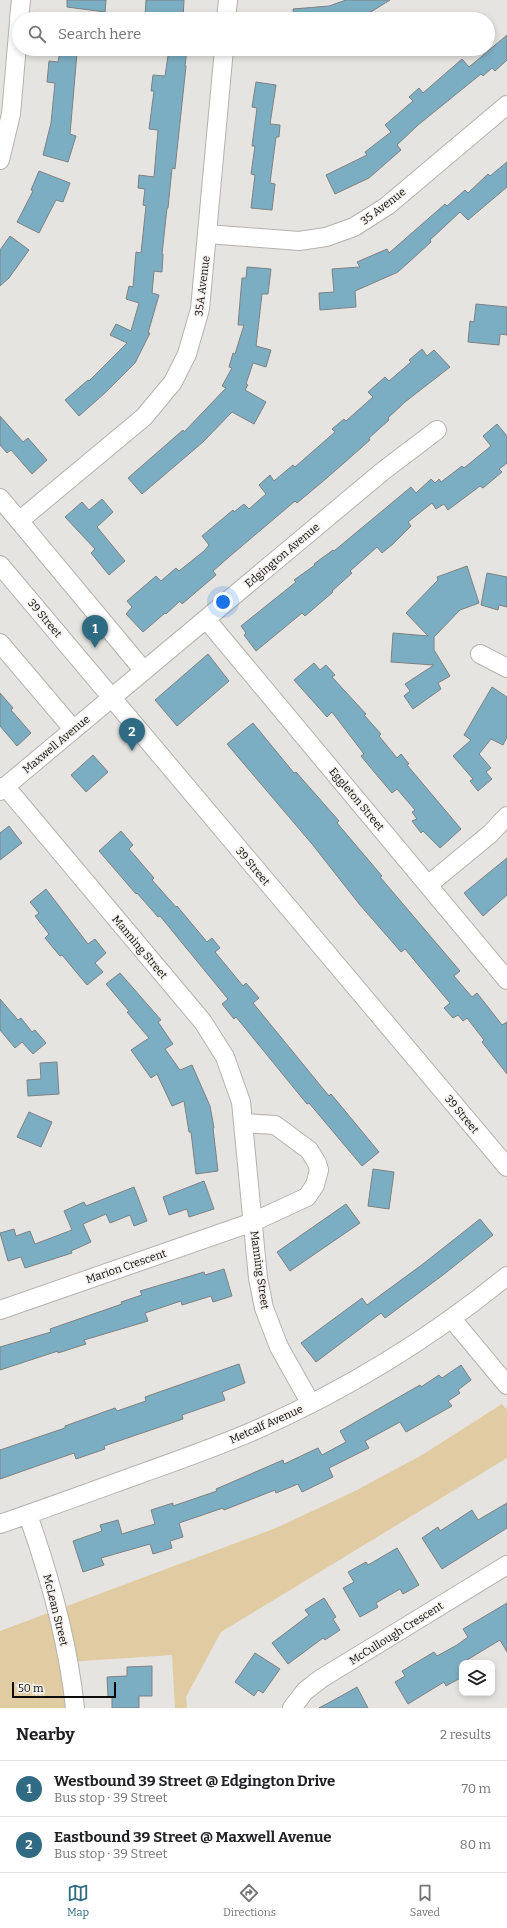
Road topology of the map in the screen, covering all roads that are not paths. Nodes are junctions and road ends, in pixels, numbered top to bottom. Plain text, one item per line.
1 (21, 0) edge
2 (228, 0) edge
3 (20, 12) edge
4 (227, 12) edge
5 (16, 56) edge
6 (223, 56) edge
7 (507, 105) edge
8 (0, 160) edge
9 (207, 234) junction
10 (437, 430) dead end
11 (0, 498) edge
12 (19, 521) junction
13 (0, 565) edge
14 (206, 619) junction
15 (0, 643) edge
16 (480, 654) dead end
17 (507, 668) edge
18 (144, 671) junction
19 (111, 698) junction
20 (73, 729) junction
21 (2, 789) edge
22 (507, 816) edge
23 (428, 885) junction
24 (507, 980) edge
25 (244, 1124) junction
26 (507, 1167) edge
27 (253, 1222) junction
28 (507, 1276) edge
29 (0, 1310) edge
30 (452, 1319) junction
31 (507, 1385) edge
32 (311, 1404) junction
33 (28, 1514) junction
34 (0, 1524) edge
35 (507, 1565) edge
36 (75, 1708) edge
37 (292, 1708) edge

1 - 3 street
2 - 4 street
5 - 8 street
6 - 9 street, 35A Avenue
7 - 9 street, 35 Avenue
9 - 12 street, 35A Avenue
10 - 14 street, Edgington Avenue
11 - 12 street
12 - 18 street
13 - 19 street, 39 Street
14 - 18 street, Edgington Avenue
14 - 23 street, Eggleton Street
15 - 20 street
16 - 17 street
18 - 19 street, Edgington Avenue
19 - 20 street, Maxwell Avenue
19 - 26 street, 39 Street
20 - 21 street, Maxwell Avenue
21 - 25 street, Manning Street
22 - 23 street
23 - 24 street, Eggleton Street
25 - 27 street, Manning Street
25 - 27 street, Manning Street
27 - 29 street, Marion Crescent
27 - 32 street, Manning Street
28 - 30 street, Metcalf Avenue
30 - 31 street
30 - 32 street, Metcalf Avenue
32 - 33 street, Metcalf Avenue
33 - 34 street, Metcalf Avenue
33 - 36 street, McLean Street
35 - 37 street, McCullough Crescent

